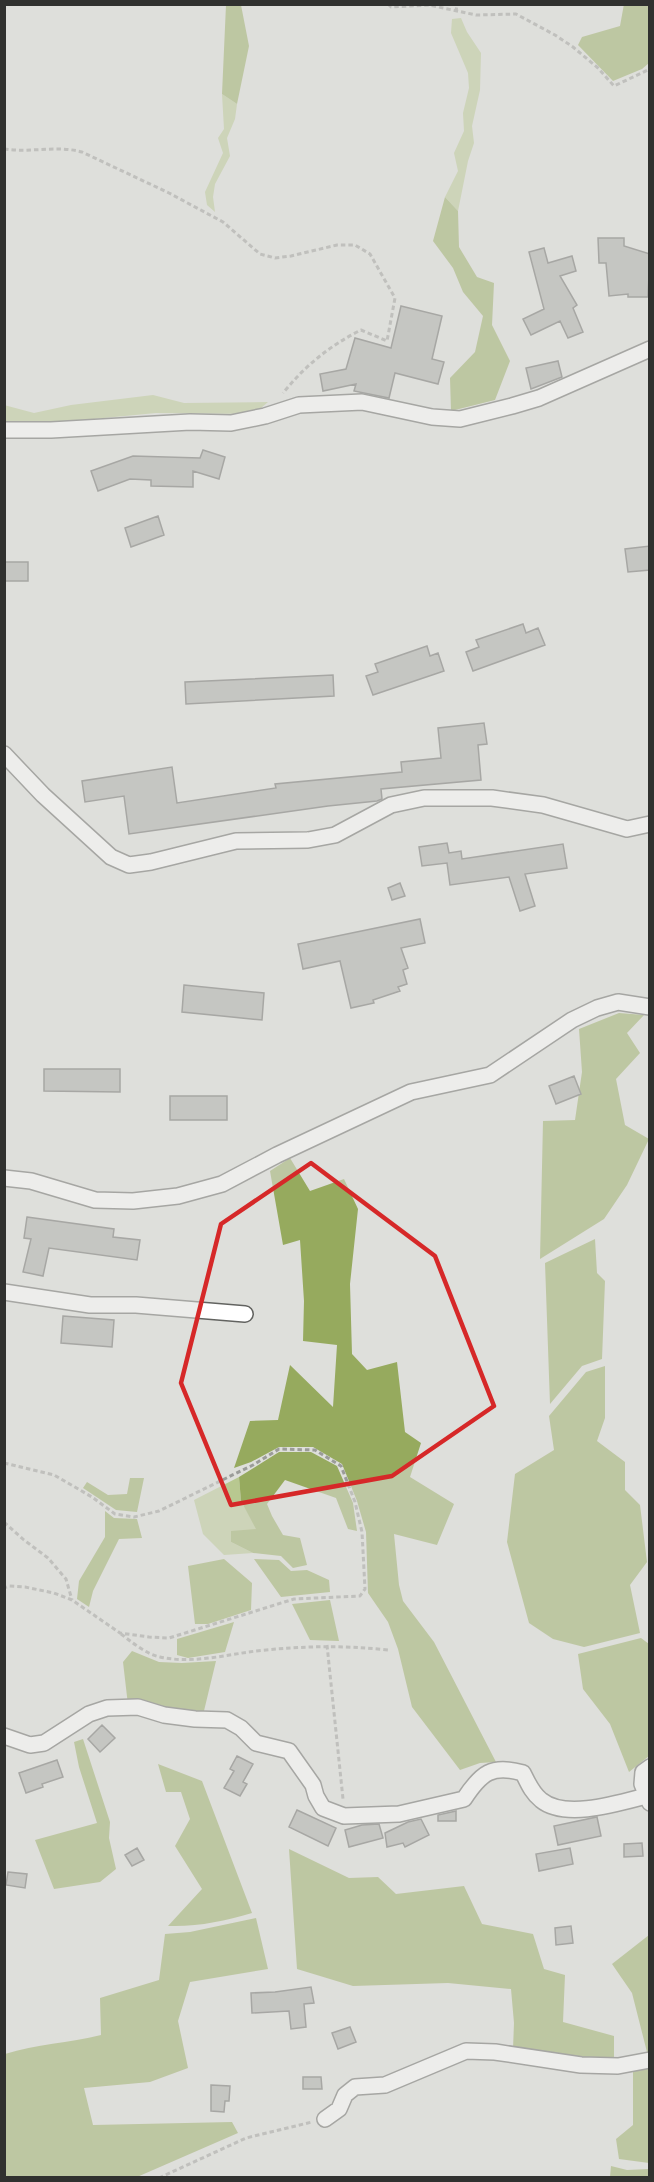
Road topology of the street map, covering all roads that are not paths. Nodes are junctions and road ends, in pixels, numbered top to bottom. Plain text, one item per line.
1 (650, 349) edge
2 (4, 430) edge
3 (4, 754) edge
4 (650, 824) edge
5 (650, 1007) edge
6 (4, 1178) edge
7 (4, 1292) edge
8 (245, 1314) dead end
9 (4, 1736) edge
10 (650, 1767) edge
11 (648, 1800) edge
12 (650, 2060) edge
13 (325, 2119) road end

1 - 2 street
3 - 4 street
5 - 6 street
7 - 8 street
9 - 11 street
10 - 11 street
12 - 13 street

